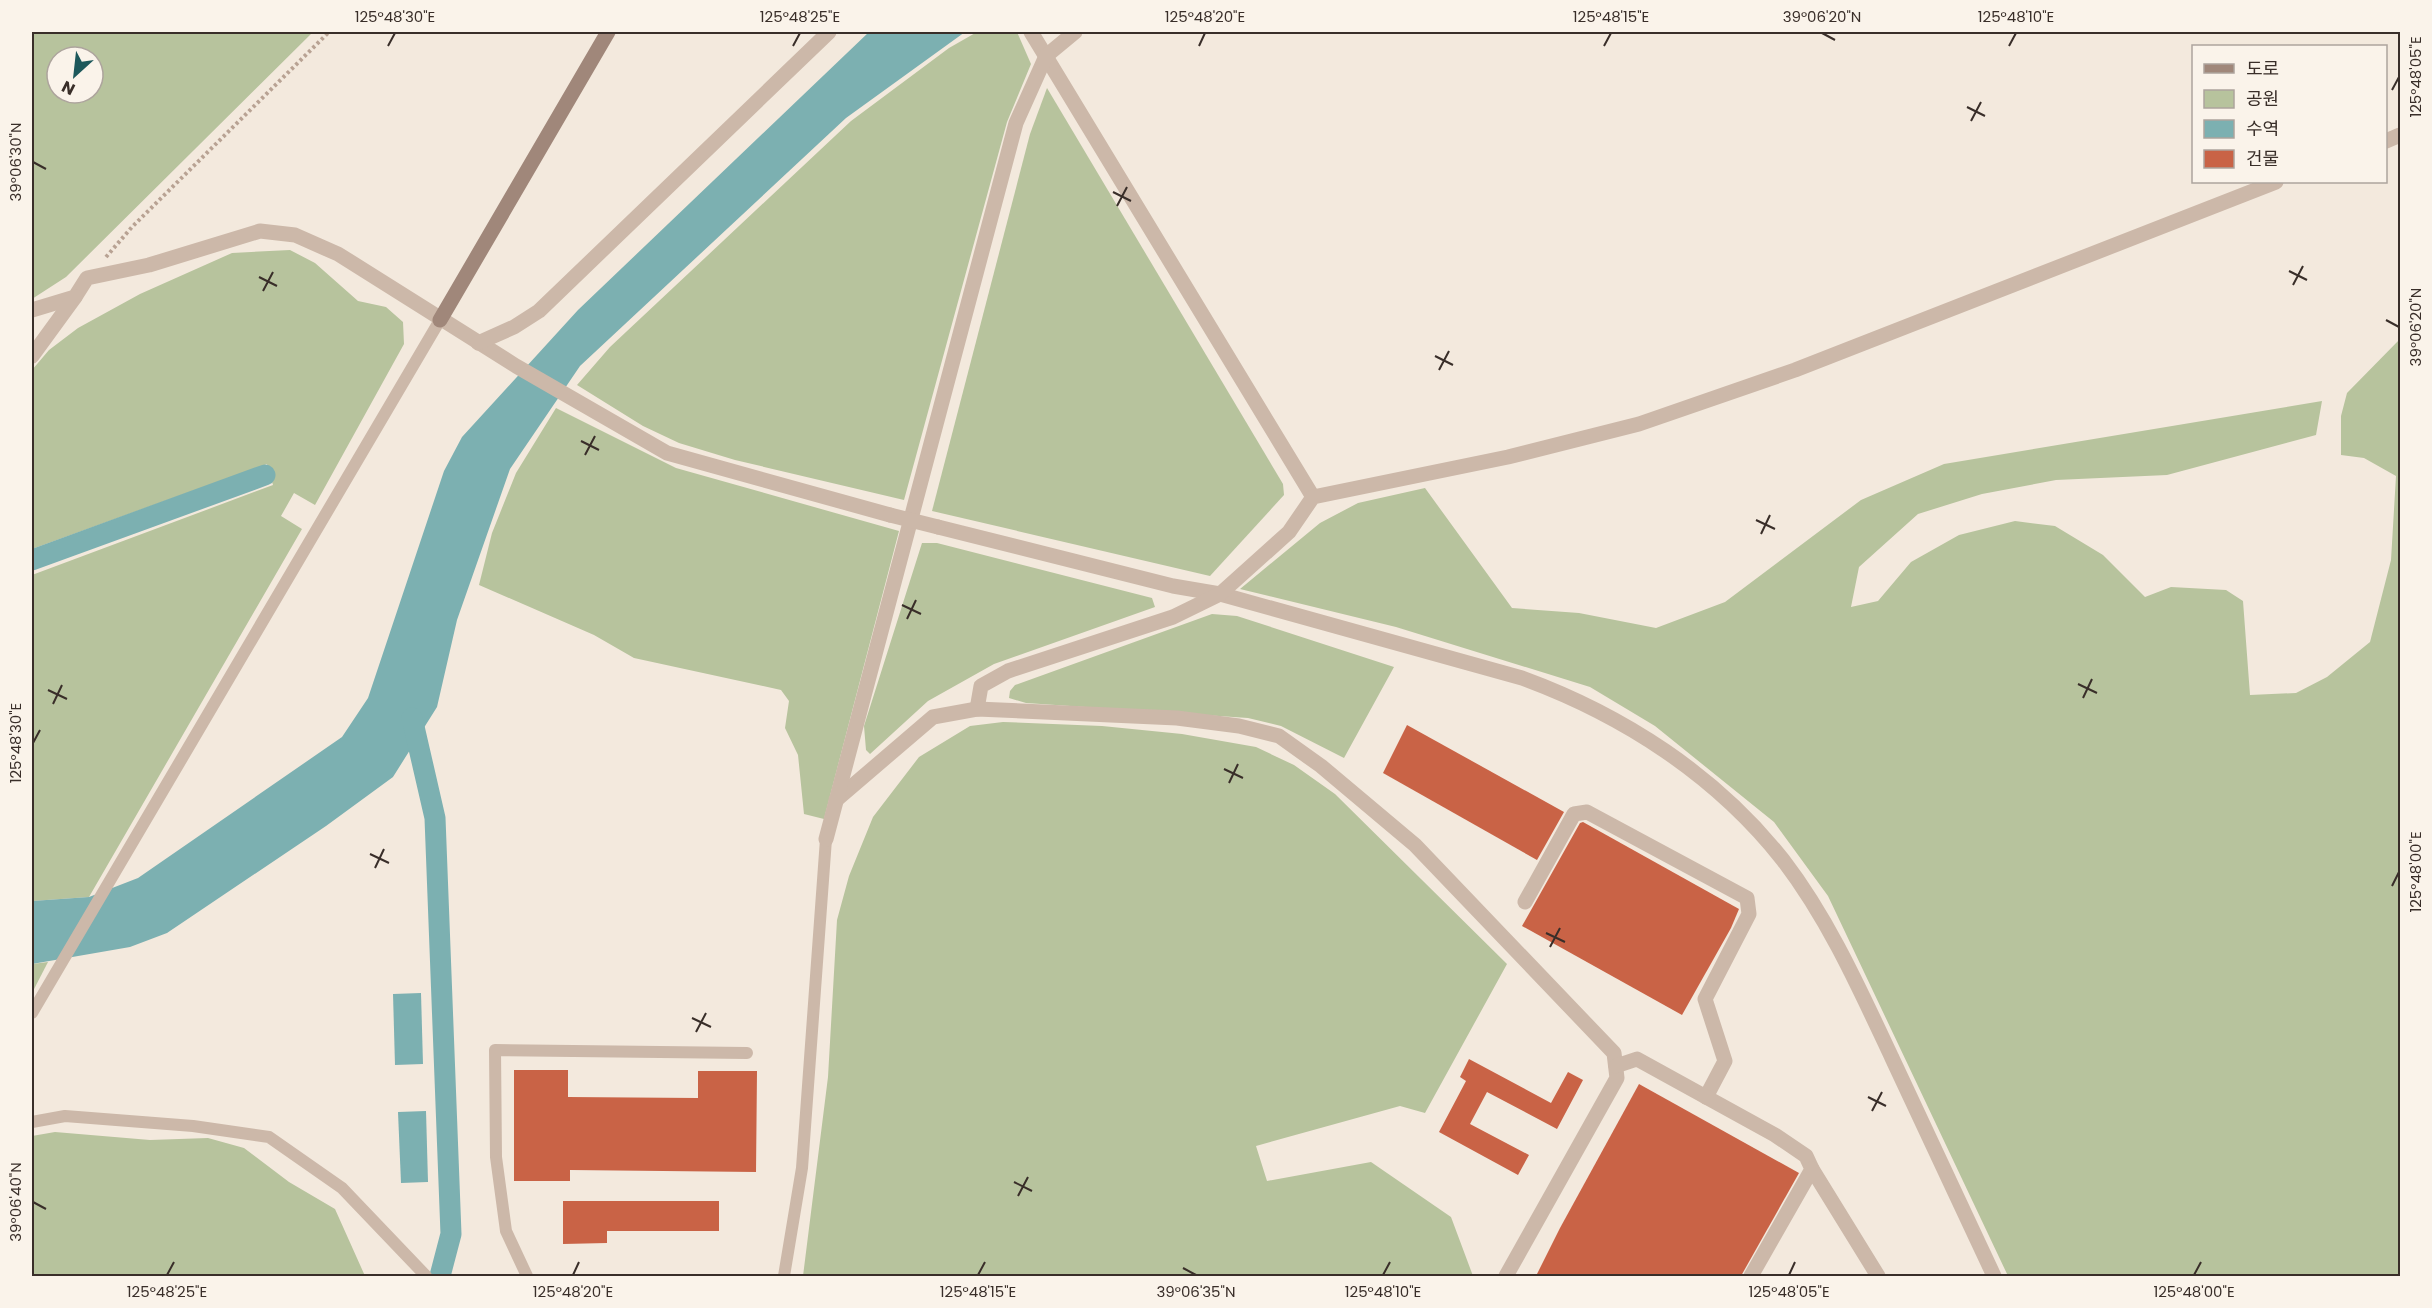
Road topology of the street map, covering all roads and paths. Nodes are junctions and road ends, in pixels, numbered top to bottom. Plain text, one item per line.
1 (329, 32) edge
2 (608, 32) edge
3 (829, 32) edge
4 (1031, 32) edge
5 (1075, 32) edge
6 (1046, 56) junction
7 (2273, 183) edge
8 (87, 278) junction
9 (75, 297) junction
10 (32, 310) edge
11 (440, 320) junction
12 (478, 343) junction
13 (32, 356) edge
14 (1313, 497) junction
15 (1220, 594) junction
16 (977, 709) junction
17 (836, 800) junction
18 (826, 839) joint
19 (1525, 902) dead end
20 (32, 1013) edge
21 (747, 1053) dead end
22 (1616, 1066) junction
23 (1706, 1097) junction
24 (32, 1122) edge
25 (1812, 1169) junction
26 (426, 1276) edge
27 (527, 1276) edge
28 (784, 1276) edge
29 (1506, 1276) edge
30 (1751, 1276) edge
31 (1878, 1276) edge
32 (1994, 1276) edge

1 - 8 path
2 - 11 street
3 - 12 street
4 - 6 street
5 - 6 street
6 - 14 street
6 - 17 street
7 - 14 street
8 - 9 street
8 - 11 street
9 - 10 street
9 - 13 street
11 - 12 street
11 - 20 lane
12 - 15 street, bridge
14 - 15 street
15 - 16 street
15 - 32 street
16 - 17 street
16 - 22 street
17 - 18 street
18 - 28 lane
19 - 23 street
21 - 27 lane
22 - 23 street
22 - 29 street
23 - 25 street
24 - 26 lane
25 - 30 street
25 - 31 street

